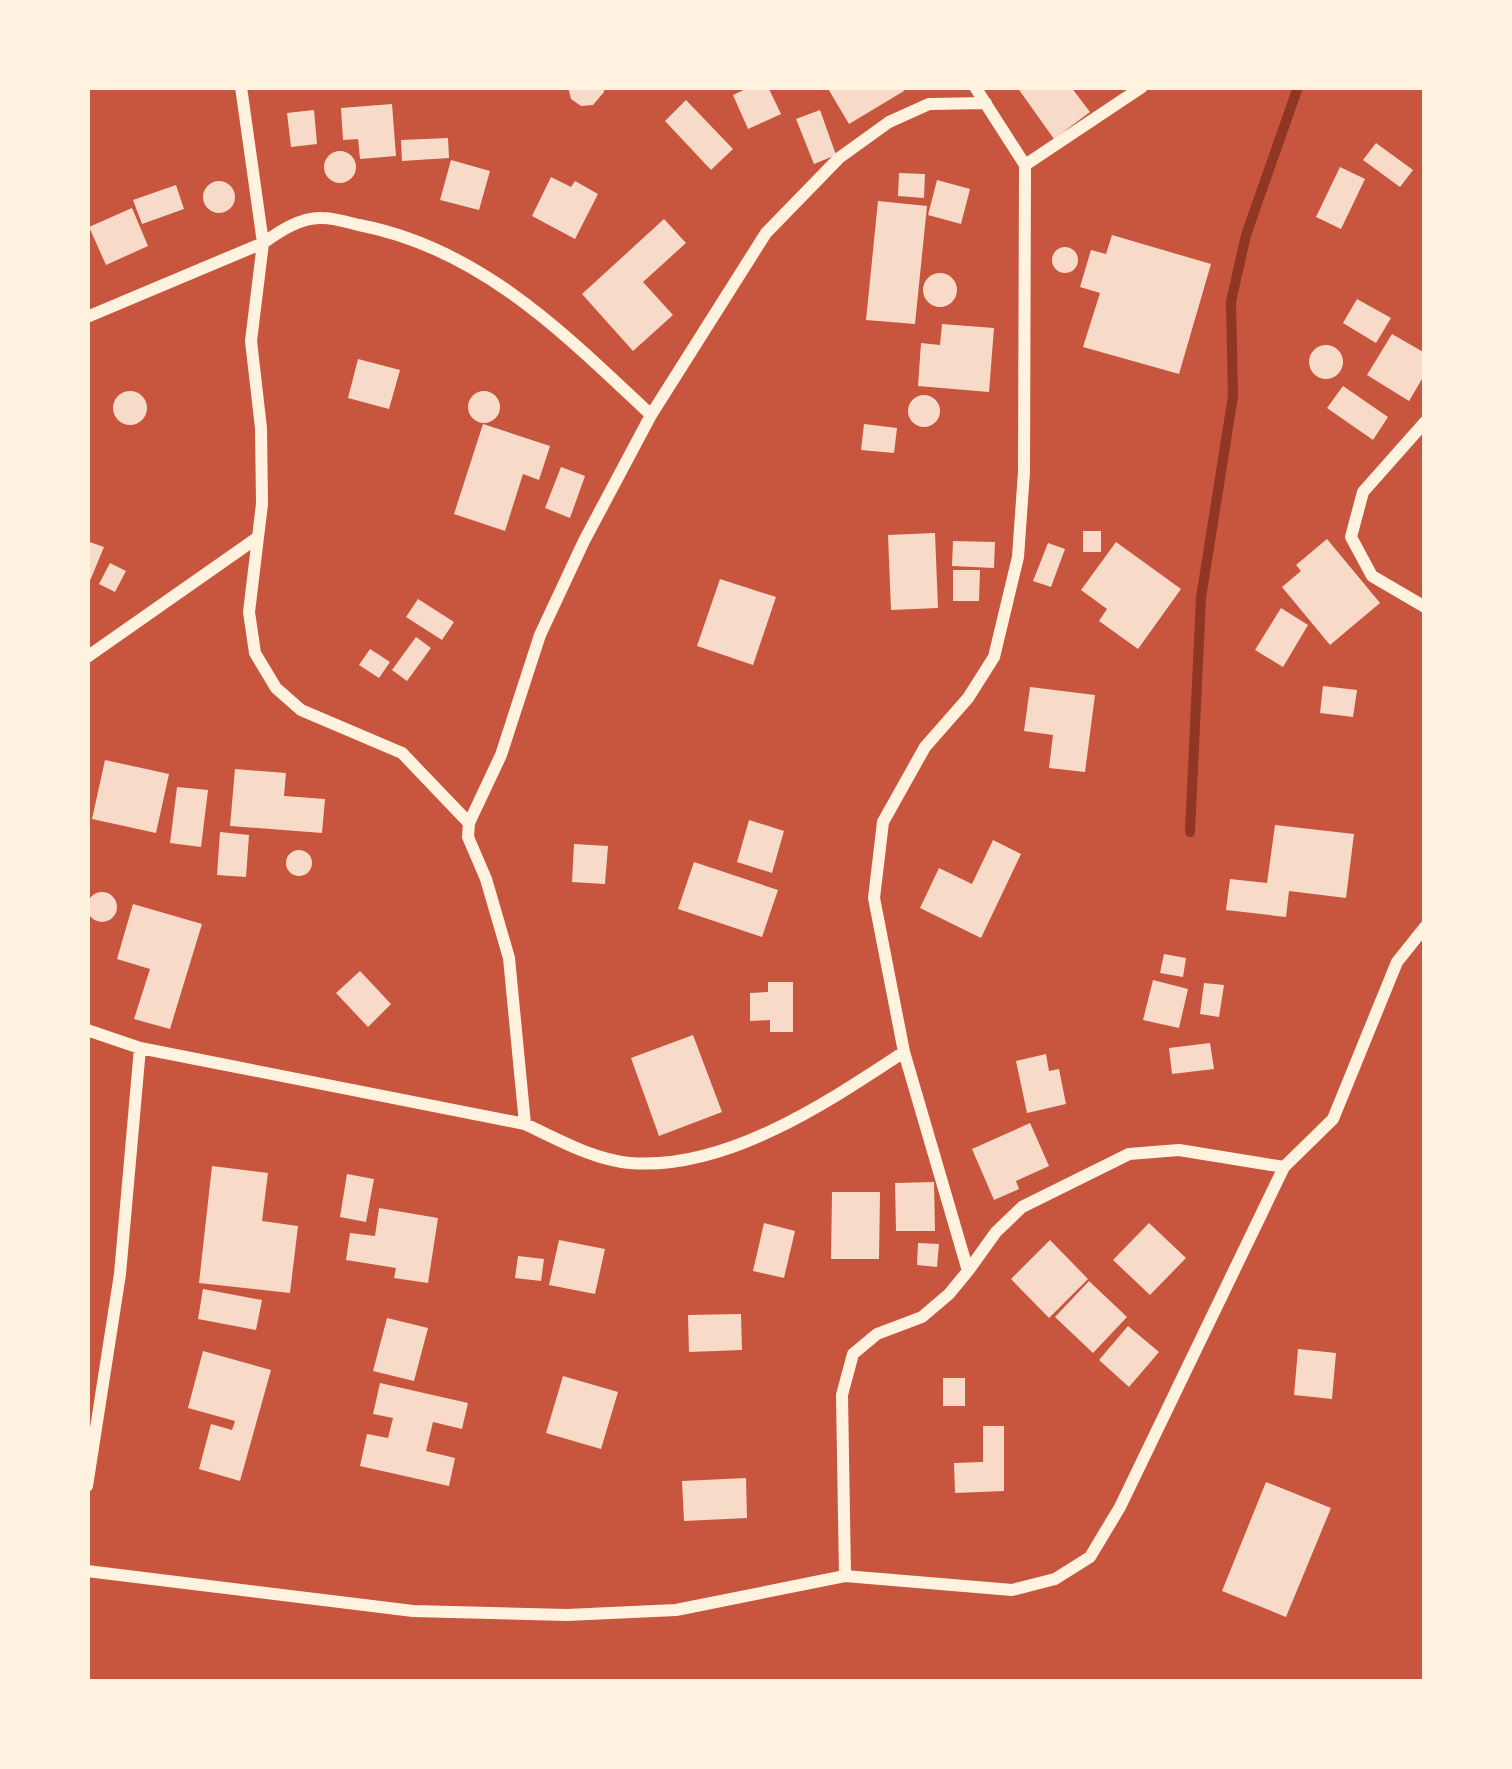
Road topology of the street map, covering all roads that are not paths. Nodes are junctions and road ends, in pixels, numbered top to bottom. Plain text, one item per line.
1 (241, 87) edge
2 (975, 87) edge
3 (1142, 87) edge
4 (986, 103) junction
5 (1025, 165) junction
6 (263, 242) junction
7 (87, 317) edge
8 (651, 415) junction
9 (1425, 422) edge
10 (257, 538) junction
11 (1425, 607) edge
12 (87, 656) edge
13 (469, 823) junction
14 (1425, 927) edge
15 (87, 1030) edge
16 (140, 1048) junction
17 (904, 1052) junction
18 (525, 1124) junction
19 (1284, 1167) junction
20 (968, 1270) junction
21 (87, 1486) edge
22 (87, 1571) edge
23 (844, 1576) junction

1 - 6 street
2 - 4 street
3 - 5 street
4 - 5 street
4 - 8 street
5 - 17 street
6 - 7 street
6 - 8 street
6 - 10 street
8 - 13 street
9 - 11 street
10 - 12 street
10 - 13 street
13 - 18 street
14 - 19 street
15 - 16 street
16 - 18 street
16 - 21 street
17 - 18 street
17 - 20 street
19 - 20 street
19 - 23 street
20 - 23 street
22 - 23 street

